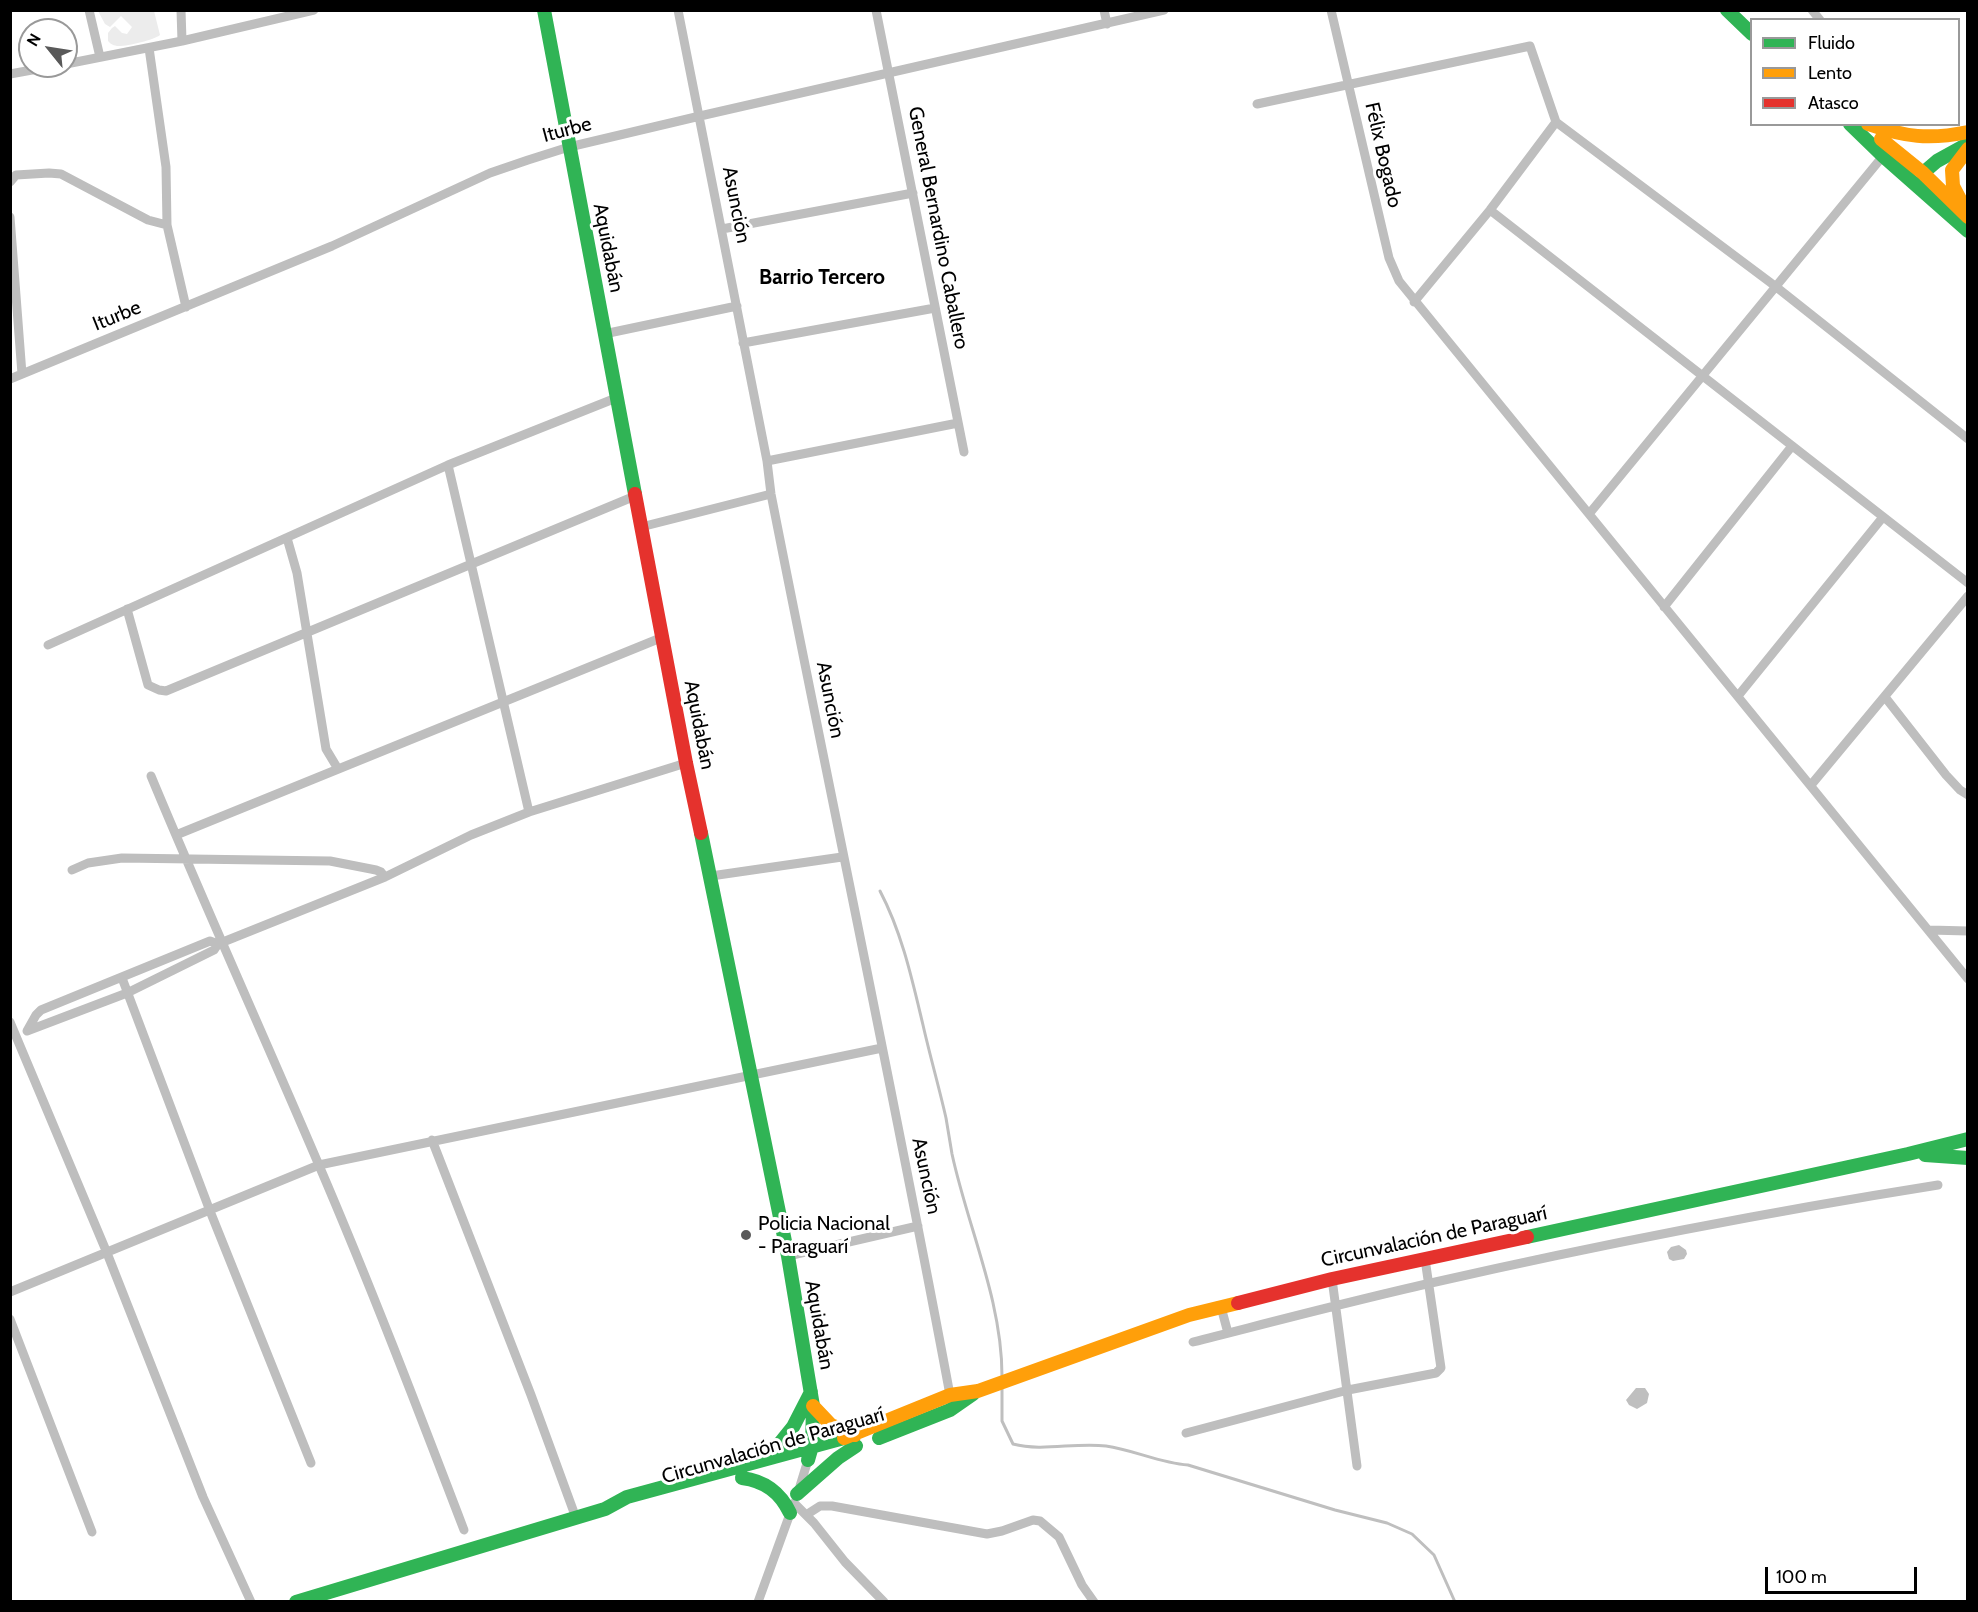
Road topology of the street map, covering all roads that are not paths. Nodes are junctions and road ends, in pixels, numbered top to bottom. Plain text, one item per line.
1 (88, 10) edge
2 (181, 10) edge
3 (314, 10) edge
4 (544, 10) edge
5 (678, 10) edge
6 (876, 10) edge
7 (1104, 10) edge
8 (1164, 10) edge
9 (1331, 10) edge
10 (1726, 10) edge
11 (1107, 24) junction
12 (1750, 32) edge
13 (182, 41) junction
14 (149, 48) junction
15 (100, 57) junction
16 (78, 62) edge
17 (889, 72) junction
18 (1348, 84) junction
19 (1257, 104) dead end
20 (700, 116) junction
21 (1556, 122) junction
22 (1852, 126) edge
23 (1866, 126) edge
24 (1873, 126) edge
25 (1968, 132) edge
26 (1968, 144) edge
27 (1871, 145) junction
28 (569, 147) junction
29 (1968, 149) edge
30 (1883, 156) junction
31 (1923, 173) junction
32 (10, 182) edge
33 (913, 194) junction
34 (1940, 208) junction
35 (1490, 210) junction
36 (1968, 212) edge
37 (10, 217) edge
38 (1968, 217) edge
39 (167, 225) junction
40 (722, 229) junction
41 (1968, 231) edge
42 (1775, 286) junction
43 (1414, 302) junction
44 (737, 306) junction
45 (186, 307) junction
46 (935, 308) junction
47 (604, 334) junction
48 (743, 343) junction
49 (22, 374) junction
50 (1702, 376) junction
51 (10, 379) edge
52 (616, 398) junction
53 (958, 423) junction
54 (1968, 439) edge
55 (1792, 446) junction
56 (964, 452) dead end
57 (767, 461) junction
58 (448, 465) junction
59 (771, 494) junction
60 (635, 496) junction
61 (1589, 514) junction
62 (1883, 518) junction
63 (641, 527) junction
64 (287, 538) junction
65 (471, 564) junction
66 (1968, 583) edge
67 (1968, 596) edge
68 (1664, 607) junction
69 (127, 609) junction
70 (307, 632) junction
71 (663, 637) junction
72 (48, 645) dead end
73 (1738, 696) junction
74 (1885, 697) junction
75 (503, 702) junction
76 (686, 763) junction
77 (338, 769) junction
78 (151, 776) dead end
79 (1811, 785) junction
80 (1968, 795) edge
81 (529, 812) junction
82 (176, 835) junction
83 (842, 856) junction
84 (186, 859) junction
85 (72, 870) dead end
86 (711, 876) junction
87 (385, 877) junction
88 (1929, 930) junction
89 (1968, 931) edge
90 (220, 943) junction
91 (122, 978) junction
92 (1968, 979) edge
93 (127, 993) junction
94 (10, 1022) edge
95 (27, 1031) junction
96 (13, 1036) edge
97 (882, 1048) junction
98 (751, 1075) junction
99 (1968, 1139) edge
100 (432, 1140) junction
101 (1908, 1155) junction
102 (1968, 1158) edge
103 (319, 1165) junction
104 (1938, 1185) dead end
105 (210, 1211) junction
106 (918, 1226) junction
107 (106, 1253) junction
108 (788, 1256) junction
109 (1425, 1259) junction
110 (1332, 1279) junction
111 (1429, 1283) junction
112 (10, 1292) edge
113 (1221, 1306) junction
114 (1336, 1306) junction
115 (10, 1318) edge
116 (1228, 1333) junction
117 (1193, 1342) dead end
118 (1348, 1390) junction
119 (978, 1391) junction
120 (811, 1392) junction
121 (950, 1395) junction
122 (813, 1406) junction
123 (1186, 1433) dead end
124 (856, 1441) junction
125 (812, 1446) junction
126 (767, 1459) junction
127 (808, 1460) junction
128 (311, 1463) dead end
129 (1358, 1466) dead end
130 (742, 1478) junction
131 (794, 1503) junction
132 (605, 1509) junction
133 (806, 1515) junction
134 (576, 1518) junction
135 (464, 1530) dead end
136 (92, 1532) dead end
137 (251, 1602) edge
138 (296, 1602) edge
139 (758, 1602) edge
140 (884, 1602) edge
141 (1094, 1602) edge

1 - 15 street
2 - 13 street
3 - 13 street
4 - 28 main road, Aquidabán
5 - 20 street, Asunción
6 - 17 street, General Bernardino Caballero
7 - 11 street
8 - 11 street, Iturbe
9 - 18 street, Félix Bogado
10 - 12 main road
11 - 17 street, Iturbe
13 - 14 street
14 - 15 street
14 - 39 street
15 - 16 street
17 - 20 street, Iturbe
17 - 33 street, General Bernardino Caballero
18 - 19 street
18 - 21 street
18 - 43 street, Félix Bogado
20 - 28 street, Iturbe
20 - 40 street, Asunción
21 - 35 street
21 - 42 street
22 - 27 main road
23 - 31 main road
24 - 25 main road
26 - 31 main road
27 - 30 main road
27 - 31 main road
28 - 45 street, Iturbe
28 - 47 main road, Aquidabán
29 - 36 main road
30 - 34 main road
30 - 42 street
31 - 34 main road
31 - 38 main road
32 - 39 street
33 - 40 street
33 - 46 street, General Bernardino Caballero
34 - 41 main road
35 - 43 street
35 - 50 street
37 - 49 street
39 - 45 street
40 - 44 street, Asunción
42 - 50 street
42 - 54 street
43 - 61 street, Félix Bogado
44 - 47 street
44 - 48 street, Asunción
45 - 49 street, Iturbe
46 - 48 street
46 - 53 street, General Bernardino Caballero
47 - 52 main road, Aquidabán
48 - 57 street, Asunción
49 - 51 street, Iturbe
50 - 55 street
50 - 61 street
52 - 58 street
52 - 60 main road, Aquidabán
53 - 56 street, General Bernardino Caballero
53 - 57 street
55 - 62 street
55 - 68 street
57 - 59 street, Asunción
58 - 64 street
58 - 65 street
59 - 63 street
59 - 83 street, Asunción
60 - 63 main road, Aquidabán
60 - 65 street
61 - 68 street, Félix Bogado
62 - 66 street
62 - 73 street
63 - 71 main road, Aquidabán
64 - 69 street
64 - 70 street
65 - 70 street
65 - 75 street
67 - 74 street
68 - 73 street, Félix Bogado
69 - 70 street
69 - 72 street
70 - 77 street
71 - 75 street
71 - 76 main road, Aquidabán
73 - 79 street, Félix Bogado
74 - 79 street
74 - 80 street
75 - 77 street
75 - 81 street
76 - 81 street
76 - 86 main road, Aquidabán
77 - 82 street
78 - 82 street
79 - 88 street, Félix Bogado
81 - 87 street
82 - 84 street
83 - 86 street
83 - 97 street, Asunción
84 - 85 street
84 - 87 street
84 - 90 street
86 - 98 main road, Aquidabán
87 - 90 street
88 - 89 street
88 - 92 street, Félix Bogado
90 - 91 street
90 - 93 street
90 - 103 street
91 - 93 street
91 - 95 street
93 - 95 street
93 - 105 street
94 - 96 street
95 - 96 street
96 - 107 street
97 - 98 street
97 - 106 street, Asunción
98 - 100 street
98 - 108 main road, Aquidabán
99 - 101 main road, Circunvalación de Paraguarí
100 - 103 street
100 - 134 street
101 - 102 main road, Circunvalación de Paraguarí
101 - 109 main road, Circunvalación de Paraguarí
103 - 105 street
103 - 135 street
104 - 111 street
105 - 107 street
105 - 128 street
106 - 108 street
106 - 121 street, Asunción
107 - 112 street
107 - 137 street
108 - 120 main road, Aquidabán
109 - 110 main road, Circunvalación de Paraguarí
109 - 111 street
110 - 113 main road, Circunvalación de Paraguarí
110 - 114 street
111 - 114 street
111 - 118 street
113 - 116 street
113 - 119 main road, Circunvalación de Paraguarí
114 - 116 street
114 - 118 street
115 - 136 street
116 - 117 street
118 - 123 street
118 - 129 street
119 - 121 main road, Circunvalación de Paraguarí
119 - 124 main road, Circunvalación de Paraguarí
120 - 122 main road, Aquidabán
120 - 126 main road
121 - 124 main road, Circunvalación de Paraguarí
122 - 124 main road
122 - 125 main road, Aquidabán
124 - 125 main road, Circunvalación de Paraguarí
124 - 127 main road, Circunvalación de Paraguarí
124 - 131 main road
125 - 126 main road, Circunvalación de Paraguarí
125 - 127 main road, Aquidabán
126 - 132 main road, Circunvalación de Paraguarí
127 - 130 main road, Circunvalación de Paraguarí
127 - 131 street
130 - 131 main road
130 - 132 main road, Circunvalación de Paraguarí
131 - 133 street
131 - 139 street
132 - 134 main road, Circunvalación de Paraguarí
133 - 140 street
133 - 141 street
134 - 138 main road, Circunvalación de Paraguarí

